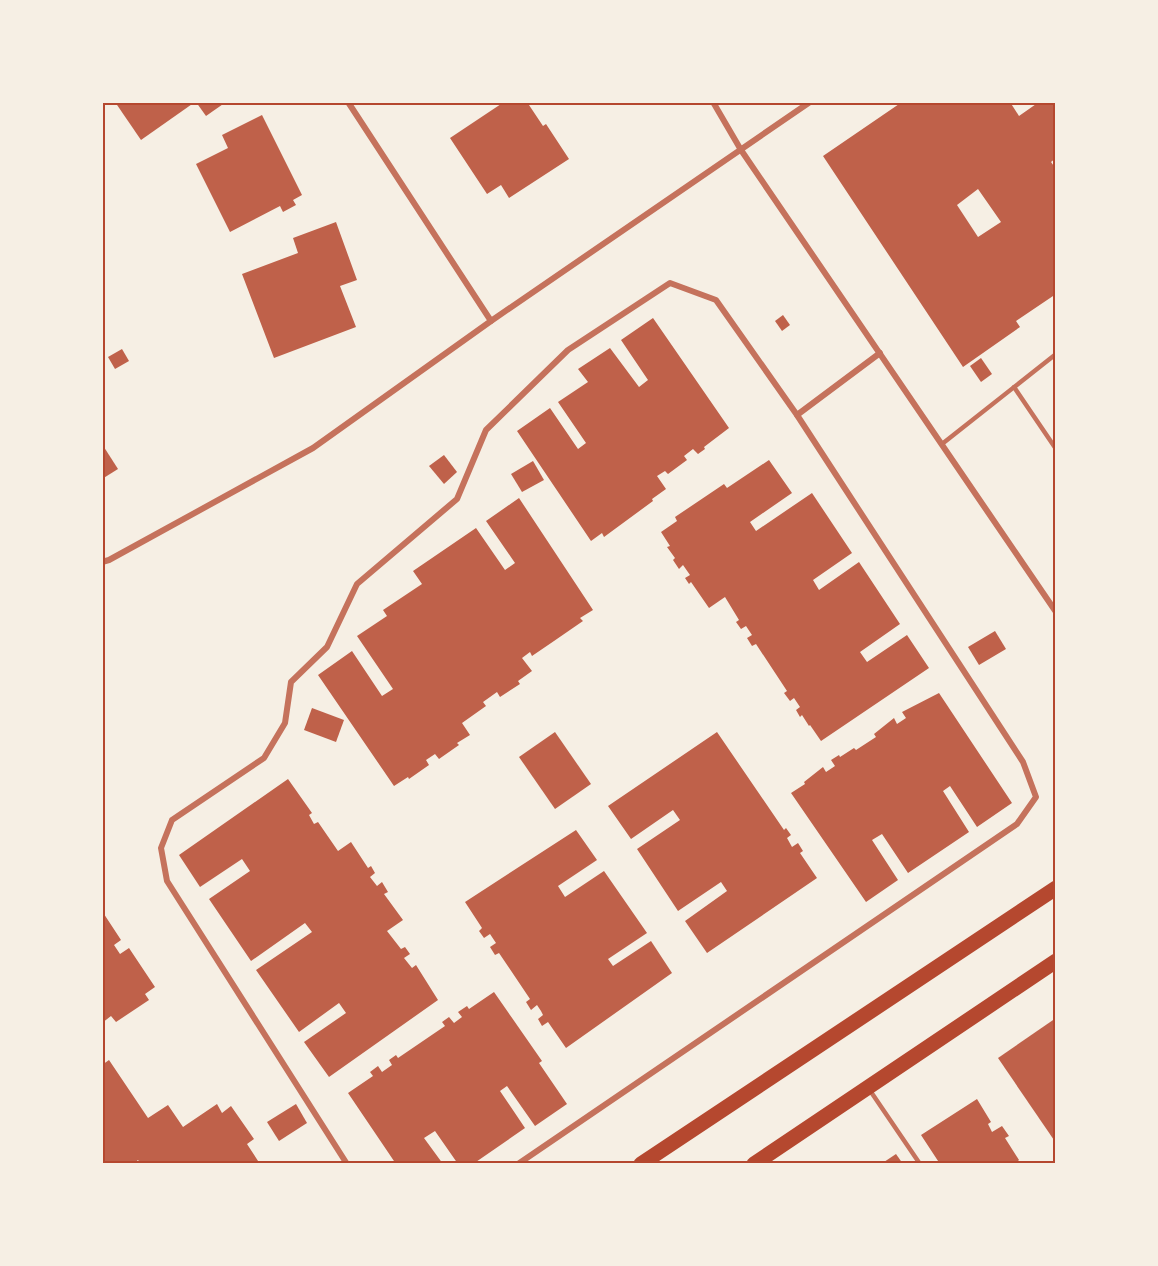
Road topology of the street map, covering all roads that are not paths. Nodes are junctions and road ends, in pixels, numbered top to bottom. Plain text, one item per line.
1 (348, 102) edge
2 (713, 102) edge
3 (810, 102) edge
4 (741, 150) junction
5 (491, 321) junction
6 (879, 353) junction
7 (1056, 354) edge
8 (1014, 387) junction
9 (797, 415) junction
10 (942, 444) junction
11 (1056, 449) edge
12 (102, 562) edge
13 (1056, 612) edge
14 (1056, 888) edge
15 (1056, 961) edge
16 (868, 1087) junction
17 (347, 1164) edge
18 (518, 1164) edge
19 (641, 1164) edge
20 (754, 1164) edge
21 (920, 1164) edge

1 - 5 street
2 - 4 street
3 - 4 street
4 - 5 street
4 - 6 street
5 - 12 street
6 - 9 street
6 - 10 street
7 - 8 lane
8 - 10 lane
8 - 11 lane
9 - 17 street
9 - 18 street
10 - 13 street
14 - 19 main road
15 - 16 main road
16 - 20 main road
16 - 21 lane

